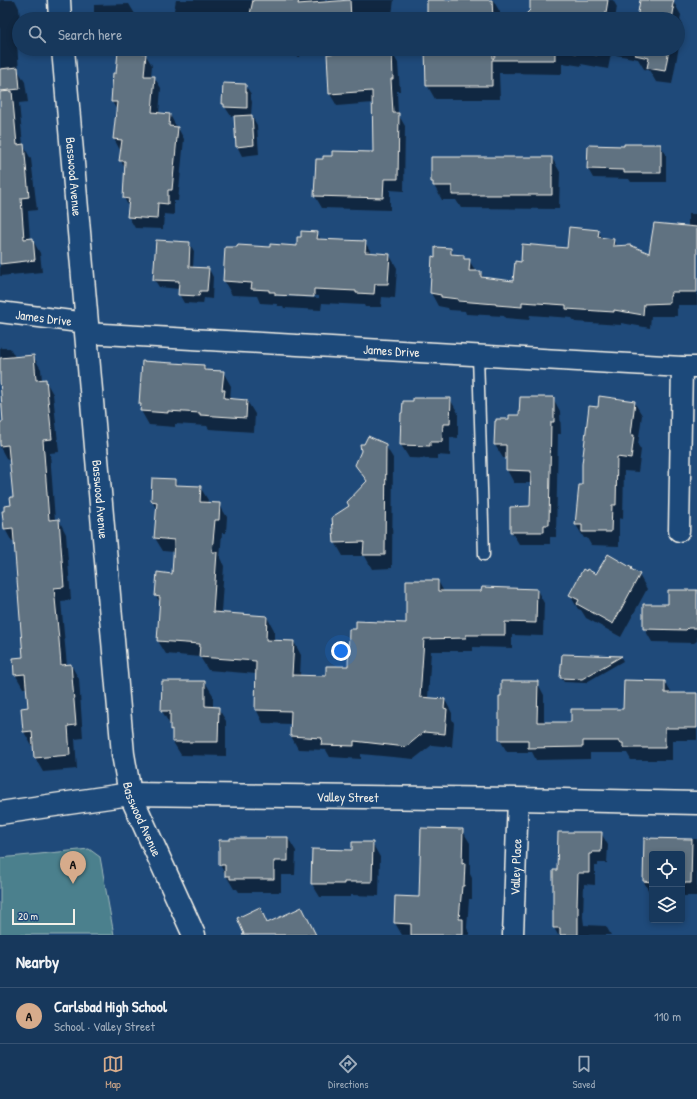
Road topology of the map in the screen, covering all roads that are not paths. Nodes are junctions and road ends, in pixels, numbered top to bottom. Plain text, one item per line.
1 (59, 0) edge
2 (60, 12) edge
3 (64, 56) edge
4 (0, 312) edge
5 (86, 328) junction
6 (478, 355) junction
7 (690, 367) edge
8 (679, 531) dead end
9 (484, 555) dead end
10 (130, 794) junction
11 (518, 799) junction
12 (697, 803) edge
13 (0, 813) edge
14 (194, 935) edge
15 (513, 935) edge

1 - 2 street
3 - 5 street, Basswood Avenue
4 - 5 street, James Drive
5 - 6 street, James Drive
5 - 10 street, Basswood Avenue
6 - 7 street, James Drive
6 - 9 lane
7 - 8 street
10 - 11 street, Valley Street
10 - 13 street, Valley Street
10 - 14 street, Basswood Avenue
11 - 12 street, Valley Street
11 - 15 street, Valley Place

